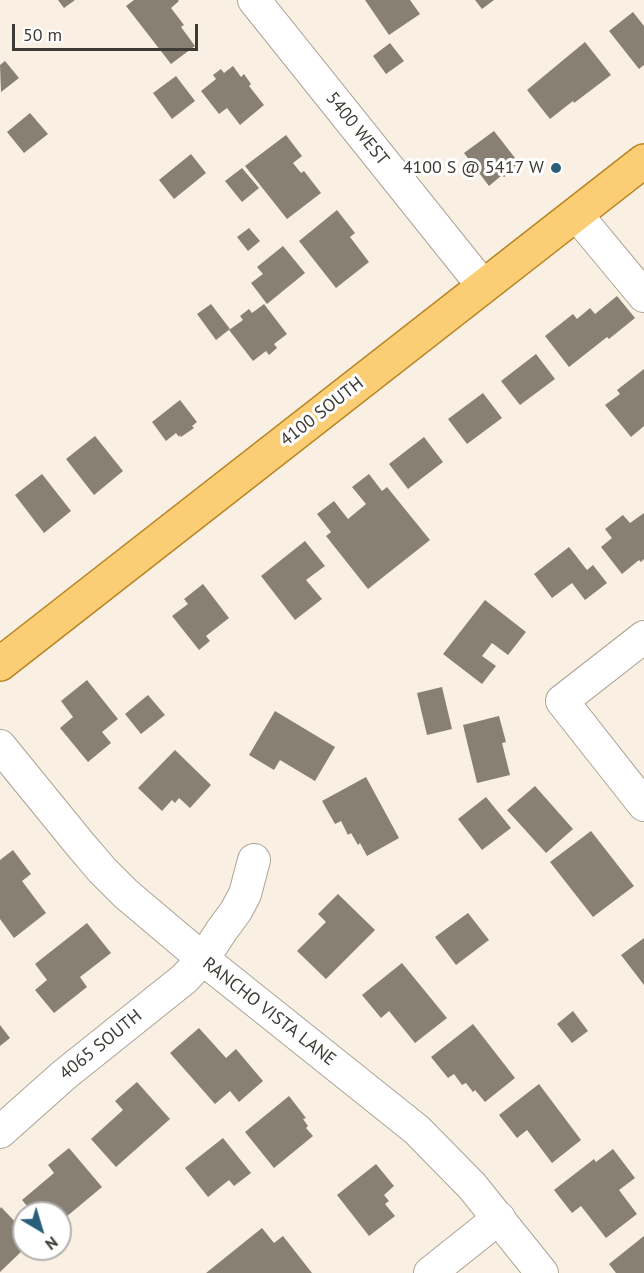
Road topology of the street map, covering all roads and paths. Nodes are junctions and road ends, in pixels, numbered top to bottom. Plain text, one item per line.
1 (254, 0) edge
2 (644, 161) edge
3 (576, 214) junction
4 (483, 286) junction
5 (644, 296) edge
6 (644, 637) edge
7 (0, 663) edge
8 (0, 746) edge
9 (644, 805) edge
10 (254, 860) dead end
11 (203, 959) junction
12 (0, 1132) edge
13 (499, 1218) junction
14 (430, 1273) edge
15 (542, 1273) edge

1 - 4 street, 5400 WEST
2 - 3 main road, 4100 SOUTH
3 - 4 main road, 4100 SOUTH
3 - 5 street
4 - 7 main road, 4100 SOUTH
6 - 9 street
8 - 11 street, RANCHO VISTA LANE
10 - 11 street, 4065 SOUTH
11 - 12 street, 4065 SOUTH
11 - 13 street, RANCHO VISTA LANE
13 - 14 street
13 - 15 street, RANCHO VISTA LANE

